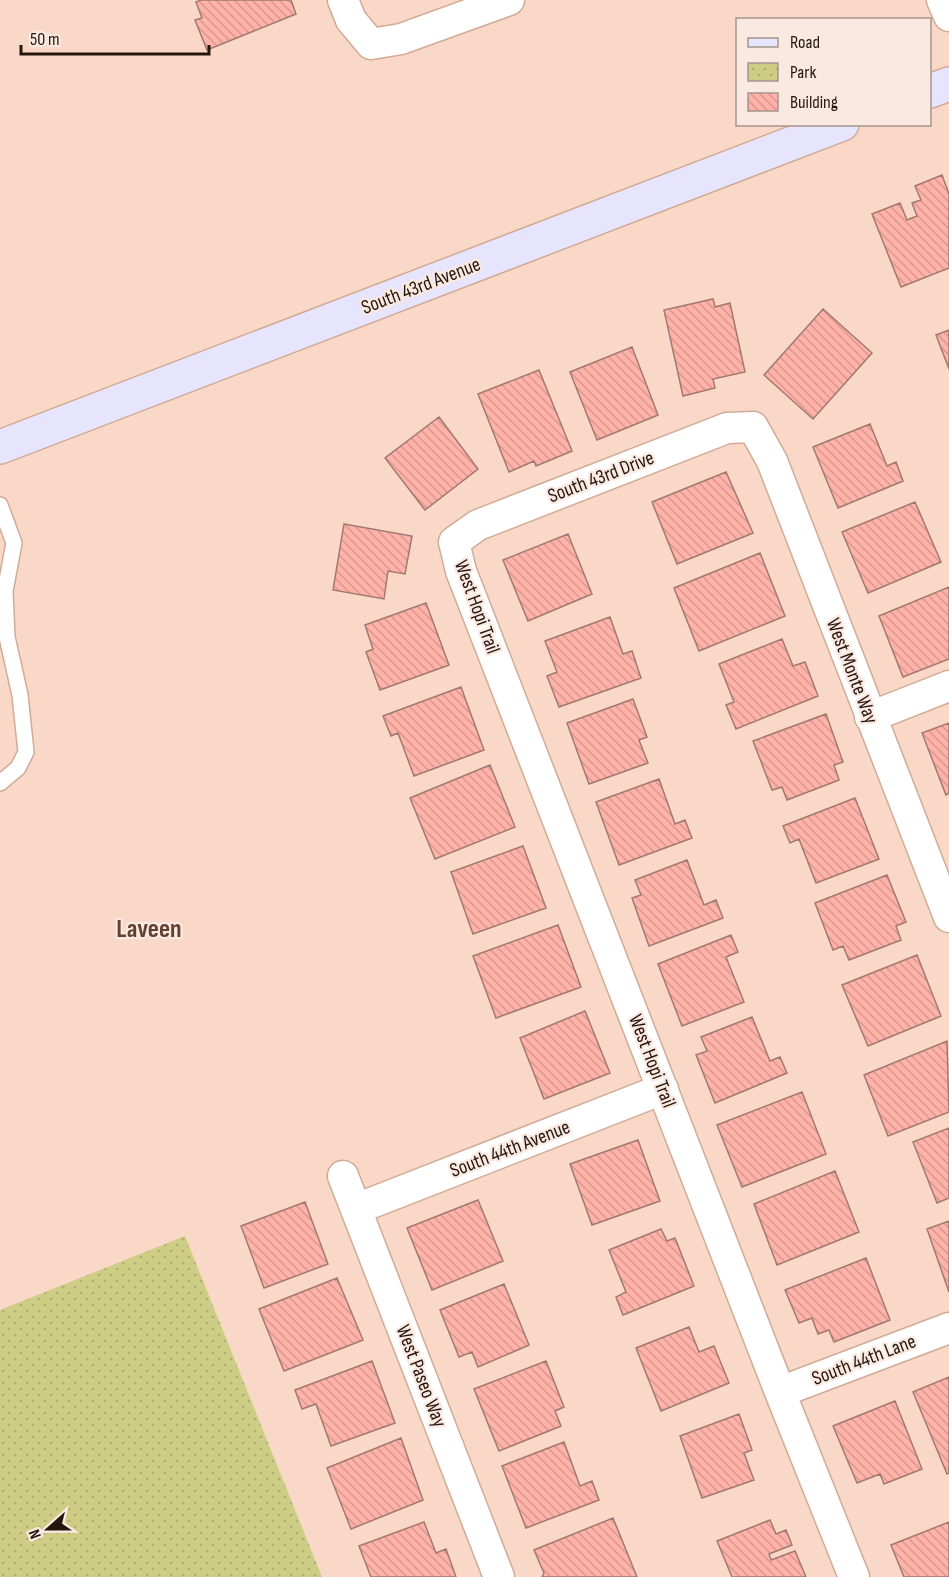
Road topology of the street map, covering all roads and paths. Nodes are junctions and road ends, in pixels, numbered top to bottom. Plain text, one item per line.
1 (343, 0) edge
2 (508, 0) edge
3 (942, 0) edge
4 (949, 16) edge
5 (949, 84) edge
6 (931, 91) edge
7 (837, 126) edge
8 (753, 427) joint
9 (0, 447) edge
10 (0, 505) edge
11 (454, 542) joint
12 (949, 686) edge
13 (870, 717) junction
14 (0, 783) edge
15 (949, 917) edge
16 (663, 1089) junction
17 (343, 1176) dead end
18 (356, 1209) junction
19 (949, 1328) edge
20 (780, 1392) junction
21 (499, 1577) edge
22 (854, 1577) edge

1 - 2 street
3 - 4 street
5 - 6 street
7 - 9 street, South 43rd Avenue
8 - 11 street, South 43rd Drive
8 - 13 street, West Monte Way
10 - 14 lane
11 - 16 street, West Hopi Trail
12 - 13 street
13 - 15 street, West Monte Way
16 - 18 street, South 44th Avenue
16 - 20 street, West Hopi Trail
17 - 18 street, West Paseo Way
18 - 21 street, West Paseo Way
19 - 20 street, South 44th Lane
20 - 22 street, West Hopi Trail

